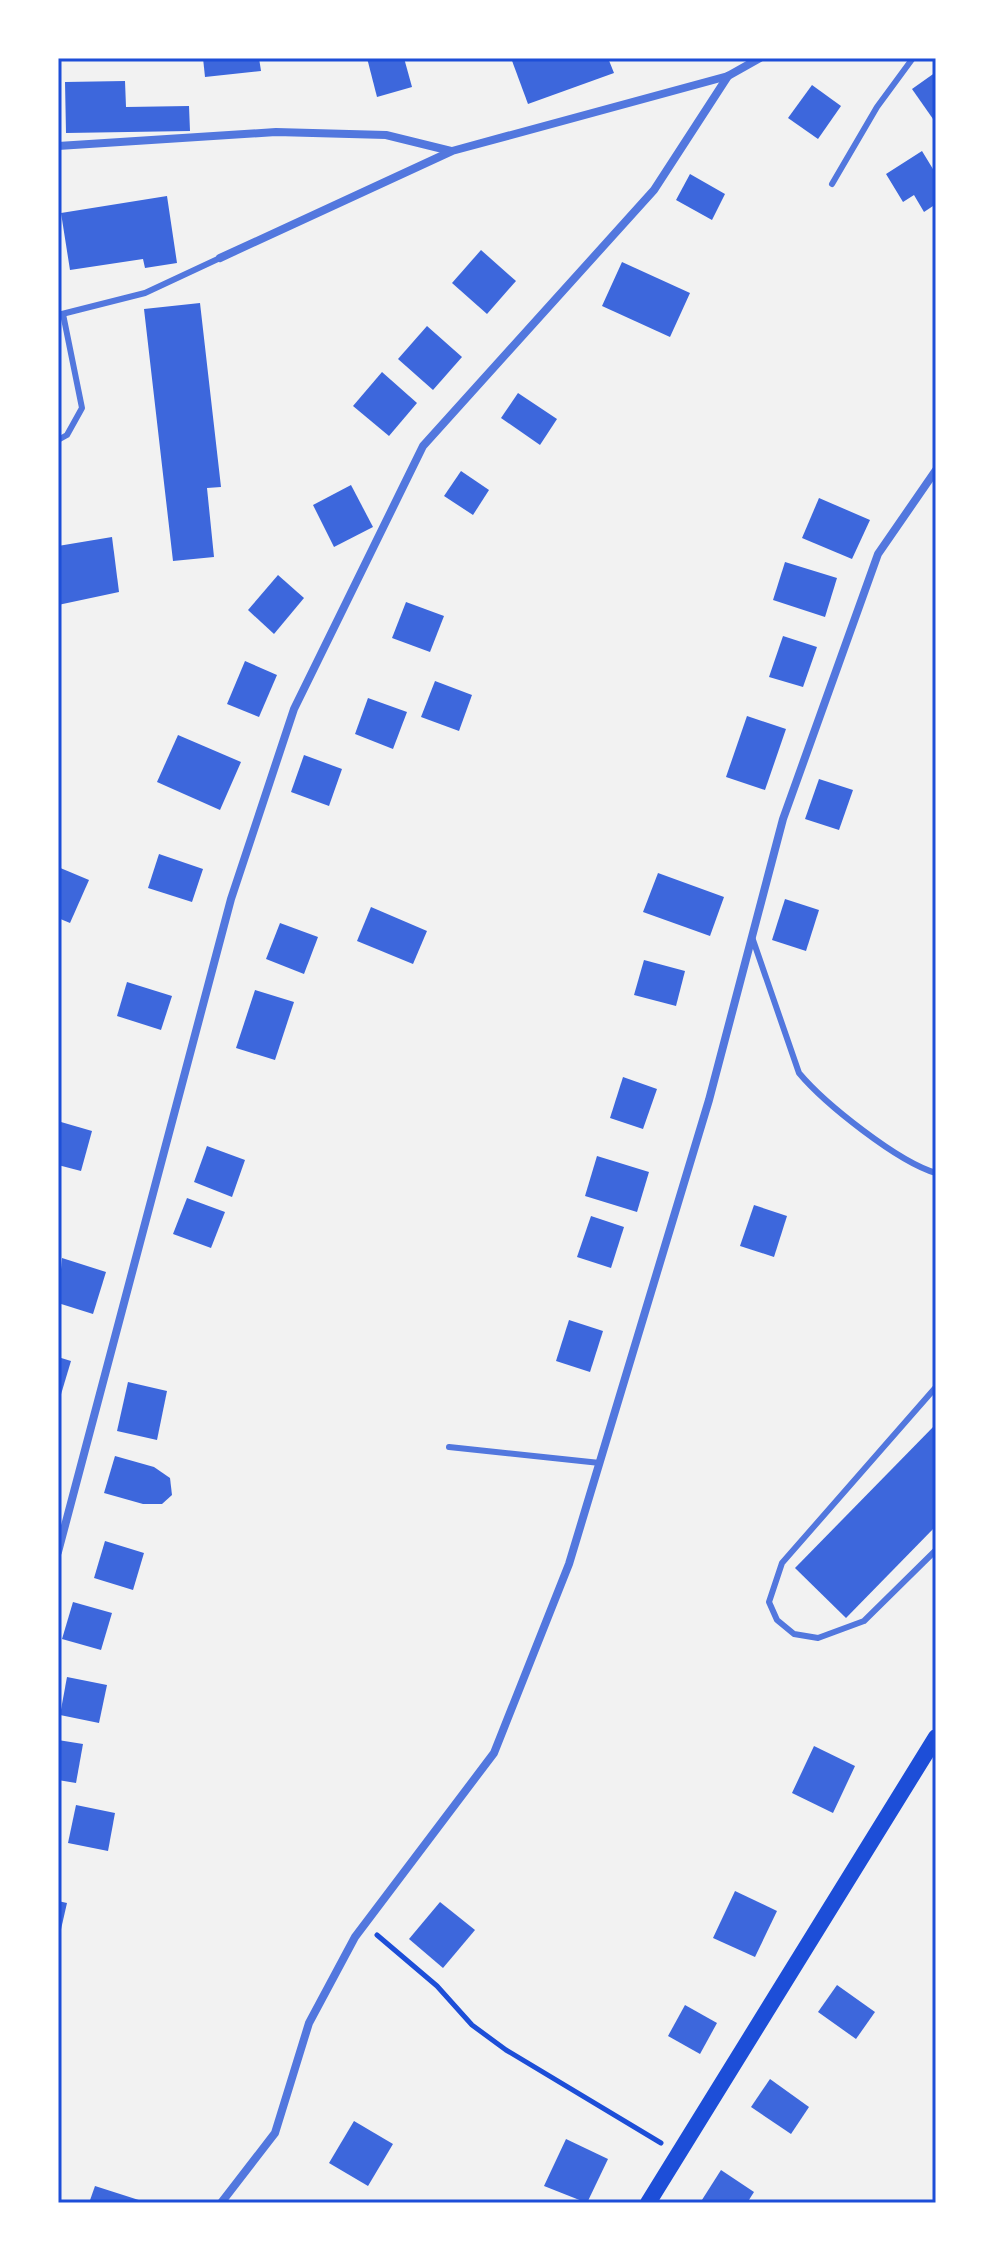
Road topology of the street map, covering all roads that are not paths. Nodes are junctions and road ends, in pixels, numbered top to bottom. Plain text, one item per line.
1 (760, 58) edge
2 (913, 58) edge
3 (728, 76) junction
4 (58, 146) edge
5 (452, 151) junction
6 (832, 184) dead end
7 (220, 258) joint
8 (60, 314) edge
9 (58, 440) edge
10 (936, 470) edge
11 (752, 937) junction
12 (936, 1173) edge
13 (936, 1387) edge
14 (449, 1447) dead end
15 (600, 1463) junction
16 (936, 1550) edge
17 (58, 1552) edge
18 (936, 1737) edge
19 (221, 2203) edge
20 (648, 2203) edge

1 - 3 street
2 - 6 lane
3 - 5 street
3 - 17 street
4 - 5 street
5 - 7 street
7 - 8 lane
8 - 9 lane
10 - 11 street
11 - 12 lane
11 - 15 street
13 - 16 lane
14 - 15 lane
15 - 19 street
18 - 20 main road

